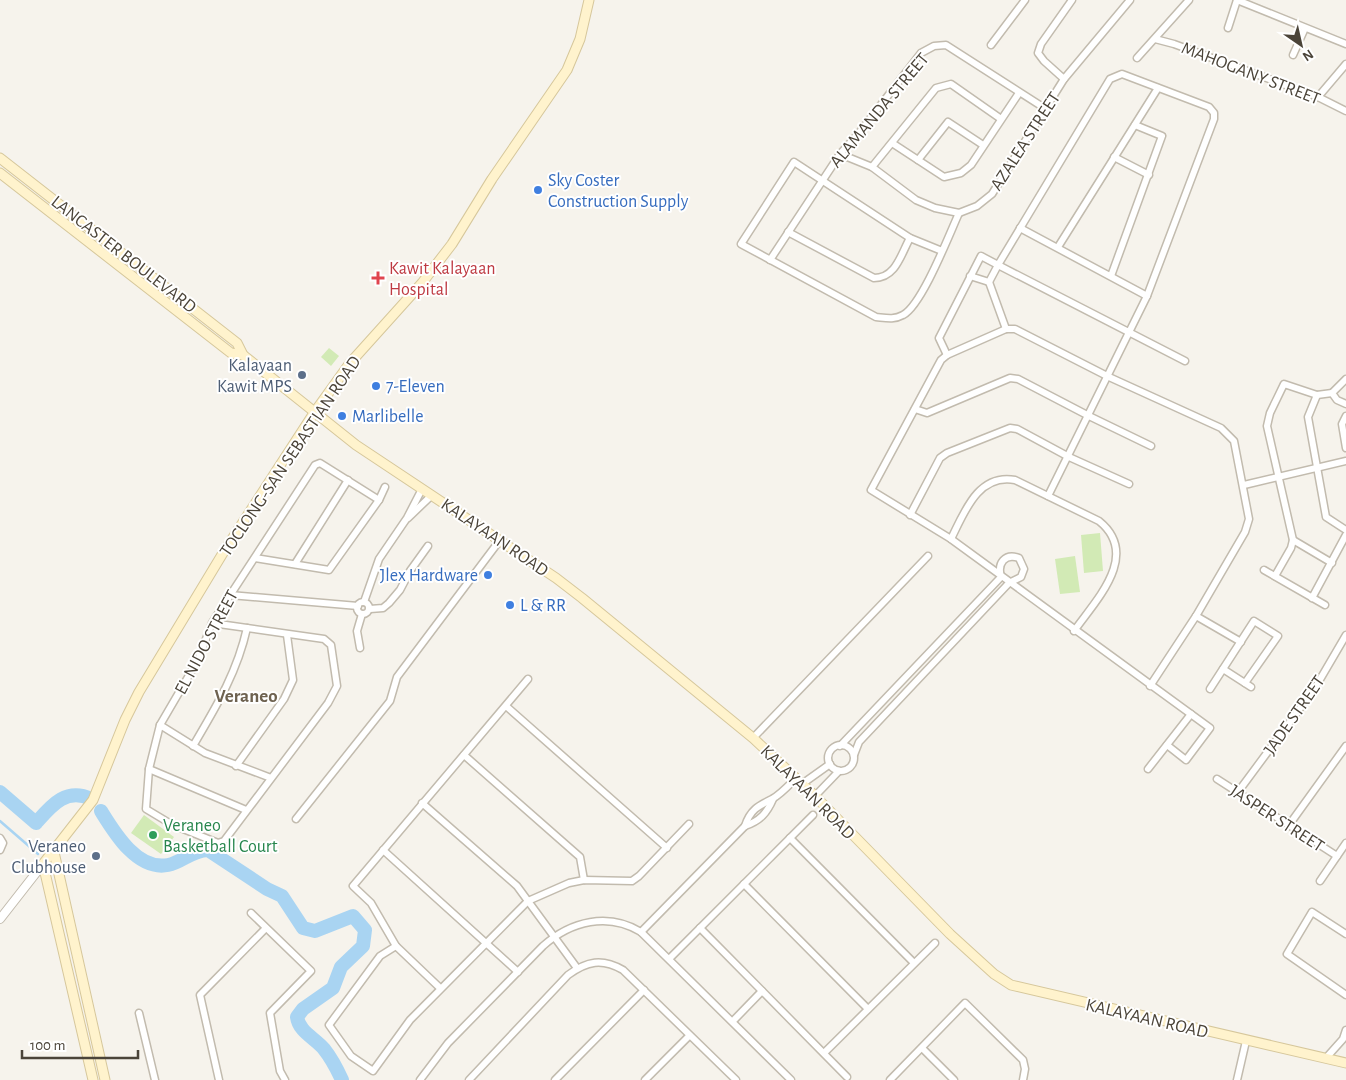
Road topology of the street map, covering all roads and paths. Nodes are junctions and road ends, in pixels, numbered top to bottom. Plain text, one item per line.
1 (589, 0) edge
2 (1025, 0) edge
3 (1071, 0) edge
4 (1130, 0) edge
5 (1189, 0) edge
6 (1237, 0) edge
7 (1228, 28) dead end
8 (1305, 28) junction
9 (1155, 39) junction
10 (1346, 44) edge
11 (991, 45) dead end
12 (1293, 55) dead end
13 (1137, 58) dead end
14 (1346, 64) edge
15 (1064, 79) junction
16 (1158, 88) junction
17 (1019, 93) junction
18 (1318, 97) junction
19 (1046, 109) junction
20 (1346, 111) edge
21 (1001, 118) junction
22 (1135, 125) junction
23 (892, 143) junction
24 (983, 145) junction
25 (840, 154) junction
26 (1114, 157) junction
27 (0, 158) edge
28 (918, 160) junction
29 (872, 167) junction
30 (0, 173) edge
31 (1149, 175) junction
32 (822, 180) junction
33 (959, 213) junction
34 (1020, 228) junction
35 (788, 232) junction
36 (910, 238) junction
37 (1058, 247) junction
38 (942, 251) junction
39 (770, 260) junction
40 (998, 265) junction
41 (970, 276) junction
42 (1111, 276) junction
43 (989, 282) junction
44 (1147, 296) junction
45 (1006, 329) junction
46 (1129, 334) junction
47 (243, 355) junction
48 (947, 355) junction
49 (1185, 361) dead end
50 (1109, 377) junction
51 (1346, 379) edge
52 (1332, 393) junction
53 (1317, 395) junction
54 (1346, 404) edge
55 (915, 410) junction
56 (314, 413) junction
57 (1089, 416) junction
58 (1346, 416) edge
59 (1151, 446) dead end
60 (1346, 448) edge
61 (1068, 457) junction
62 (1346, 461) edge
63 (1317, 469) junction
64 (1280, 477) junction
65 (348, 480) junction
66 (1130, 484) dead end
67 (1244, 484) junction
68 (385, 487) dead end
69 (422, 489) junction
70 (432, 495) junction
71 (1048, 496) junction
72 (379, 500) junction
73 (910, 515) junction
74 (407, 518) junction
75 (1346, 530) edge
76 (1346, 535) edge
77 (951, 539) junction
78 (500, 540) junction
79 (1292, 540) junction
80 (428, 546) dead end
81 (928, 556) dead end
82 (255, 558) junction
83 (1332, 563) junction
84 (295, 564) junction
85 (1264, 570) dead end
86 (1275, 576) junction
87 (1001, 577) junction
88 (1009, 582) junction
89 (230, 595) junction
90 (1312, 598) junction
91 (361, 604) junction
92 (1325, 605) dead end
93 (370, 609) junction
94 (362, 614) junction
95 (1196, 616) junction
96 (212, 623) junction
97 (247, 628) junction
98 (1074, 631) junction
99 (287, 635) junction
100 (1346, 635) edge
101 (1241, 642) junction
102 (360, 648) dead end
103 (1224, 668) junction
104 (528, 679) dead end
105 (1150, 686) junction
106 (1210, 689) dead end
107 (506, 706) junction
108 (1191, 714) junction
109 (160, 725) junction
110 (753, 738) junction
111 (1166, 745) junction
112 (193, 746) junction
113 (840, 746) junction
114 (1346, 746) edge
115 (464, 755) junction
116 (854, 755) junction
117 (830, 764) junction
118 (236, 766) junction
119 (149, 769) junction
120 (1148, 769) dead end
121 (839, 771) junction
122 (270, 778) junction
123 (1217, 779) dead end
124 (799, 781) junction
125 (1238, 792) junction
126 (815, 796) junction
127 (773, 799) junction
128 (422, 803) junction
129 (246, 810) junction
130 (813, 815) dead end
131 (296, 819) dead end
132 (689, 824) dead end
133 (1289, 825) junction
134 (745, 826) junction
135 (0, 838) edge
136 (790, 838) junction
137 (1346, 844) edge
138 (667, 848) junction
139 (0, 850) edge
140 (382, 850) junction
141 (54, 852) junction
142 (1337, 856) junction
143 (43, 864) junction
144 (584, 880) junction
145 (1320, 881) dead end
146 (744, 884) junction
147 (528, 901) junction
148 (251, 913) dead end
149 (0, 919) edge
150 (700, 928) junction
151 (265, 929) junction
152 (641, 932) junction
153 (1346, 934) edge
154 (553, 937) junction
155 (486, 942) junction
156 (935, 943) dead end
157 (396, 946) junction
158 (670, 958) junction
159 (914, 963) junction
160 (577, 968) junction
161 (518, 972) junction
162 (440, 988) junction
163 (644, 990) junction
164 (762, 991) junction
165 (1346, 995) edge
166 (868, 1009) junction
167 (139, 1013) dead end
168 (733, 1021) junction
169 (1346, 1030) edge
170 (689, 1036) junction
171 (1246, 1040) junction
172 (922, 1048) junction
173 (824, 1053) junction
174 (100, 1058) junction
175 (1326, 1058) junction
176 (89, 1061) junction
177 (1346, 1063) edge
178 (847, 1077) dead end
179 (93, 1080) edge
180 (105, 1080) edge
181 (155, 1080) edge
182 (220, 1080) edge
183 (285, 1080) edge
184 (420, 1080) edge
185 (469, 1080) edge
186 (555, 1080) edge
187 (645, 1080) edge
188 (735, 1080) edge
189 (792, 1080) edge
190 (890, 1080) edge
191 (954, 1080) edge
192 (1023, 1080) edge
193 (1237, 1080) edge

1 - 56 main road, TOCLONG-SAN SEBASTIAN ROAD
2 - 11 street
3 - 15 street
4 - 15 street, AZALEA STREET
5 - 9 street
6 - 7 street
6 - 8 street
8 - 10 street
8 - 12 street
9 - 13 street
9 - 18 street, MAHOGANY STREET
14 - 18 street
15 - 19 street, AZALEA STREET
16 - 22 street
16 - 34 street
16 - 44 street
17 - 19 street, ALAMANDA STREET
17 - 21 street
17 - 25 street, ALAMANDA STREET
18 - 20 street, MAHOGANY STREET
19 - 33 street, AZALEA STREET
21 - 23 street
21 - 24 street
22 - 26 street
22 - 31 street
23 - 28 street
23 - 29 street
24 - 28 street
24 - 28 street
25 - 29 street
25 - 32 street, ALAMANDA STREET
26 - 31 street
26 - 37 street
27 - 47 main road, LANCASTER BOULEVARD
29 - 33 street
30 - 47 main road, LANCASTER BOULEVARD
31 - 42 street
32 - 35 street, ALAMANDA STREET
32 - 36 street
32 - 39 street
33 - 38 street
34 - 37 street
34 - 40 street
35 - 36 street
35 - 39 street, ALAMANDA STREET
36 - 38 street
37 - 42 street
38 - 39 street
40 - 41 street
40 - 43 street
40 - 46 street
41 - 43 street
41 - 48 street
42 - 44 street
43 - 45 street
44 - 46 street
45 - 48 street
45 - 50 street
46 - 49 street
46 - 50 street
47 - 56 main road, LANCASTER BOULEVARD
48 - 55 street
50 - 57 street
50 - 67 street
51 - 52 street
52 - 53 street
52 - 54 street
53 - 63 street
53 - 64 street
55 - 57 street
55 - 73 street
56 - 69 main road, KALAYAAN ROAD
56 - 141 main road, TOCLONG-SAN SEBASTIAN ROAD
57 - 59 street
57 - 61 street
58 - 60 street
61 - 66 street
61 - 71 street
61 - 73 street
62 - 63 street
63 - 64 street
63 - 75 street
64 - 67 street
64 - 79 street
65 - 72 street
65 - 82 street, EL NIDO STREET
65 - 84 street
67 - 95 street
68 - 72 street
69 - 70 main road, KALAYAAN ROAD
69 - 74 street
70 - 74 street
70 - 78 main road, KALAYAAN ROAD
71 - 77 street
71 - 98 street
72 - 84 street
73 - 77 street
74 - 91 street
76 - 83 street
77 - 87 street
78 - 110 main road, KALAYAAN ROAD
78 - 131 street
79 - 83 street
79 - 86 street
80 - 93 street
81 - 110 street
82 - 84 street
82 - 89 street, EL NIDO STREET
83 - 90 street
85 - 86 street
86 - 90 street
87 - 88 street
87 - 88 street
87 - 113 street
88 - 98 street
88 - 116 street
89 - 91 street
89 - 96 street, EL NIDO STREET
90 - 92 street
91 - 93 street
91 - 94 street
93 - 94 street
94 - 102 street
95 - 101 street
95 - 105 street
96 - 97 street
96 - 109 street, EL NIDO STREET
97 - 99 street
97 - 112 street
98 - 105 street
99 - 118 street
99 - 122 street
100 - 125 street, JADE STREET
101 - 103 street
101 - 103 street
103 - 106 street
104 - 107 street
105 - 108 street
107 - 115 street
107 - 138 street
108 - 111 street
108 - 111 street
109 - 112 street
109 - 119 street, EL NIDO STREET
110 - 124 main road, KALAYAAN ROAD
111 - 120 street
112 - 118 street
113 - 116 street
113 - 117 street
114 - 133 street
115 - 128 street
115 - 144 street
116 - 121 street
117 - 121 street
117 - 124 street
118 - 122 street
119 - 129 street
119 - 129 street, EL NIDO STREET
121 - 126 street
122 - 129 street
123 - 125 street, JASPER STREET
124 - 126 main road, KALAYAAN ROAD
124 - 127 street
125 - 133 street, JASPER STREET
126 - 171 main road, KALAYAAN ROAD
127 - 134 street
127 - 134 street
128 - 140 street
128 - 147 street
130 - 136 street
132 - 138 street
133 - 142 street, JASPER STREET
134 - 152 street
135 - 139 street
136 - 146 street
136 - 159 street
137 - 142 street
138 - 144 street
140 - 155 street
140 - 157 street
141 - 143 main road, TOCLONG-SAN SEBASTIAN ROAD
141 - 174 main road
142 - 145 street
143 - 149 street, TOCLONG-SAN SEBASTIAN ROAD
143 - 176 main road
144 - 147 street
146 - 150 street
146 - 166 street
147 - 154 street
147 - 155 street
148 - 151 street
150 - 158 street
150 - 164 street
151 - 182 street
151 - 183 street
152 - 154 street
152 - 158 street
153 - 165 street
154 - 160 street
154 - 161 street
155 - 161 street
155 - 162 street
156 - 159 street
157 - 162 street
157 - 162 street
158 - 168 street
159 - 166 street
160 - 163 street
160 - 185 street
161 - 184 street
163 - 170 street
163 - 186 street
164 - 168 street
164 - 173 street
166 - 173 street
167 - 181 street
168 - 189 street
169 - 175 street
170 - 187 street
170 - 188 street
171 - 175 main road, KALAYAAN ROAD
171 - 193 street
172 - 190 street
172 - 191 street
172 - 192 street
173 - 178 street
174 - 176 main road
174 - 180 main road
175 - 177 main road, KALAYAAN ROAD
176 - 179 main road

